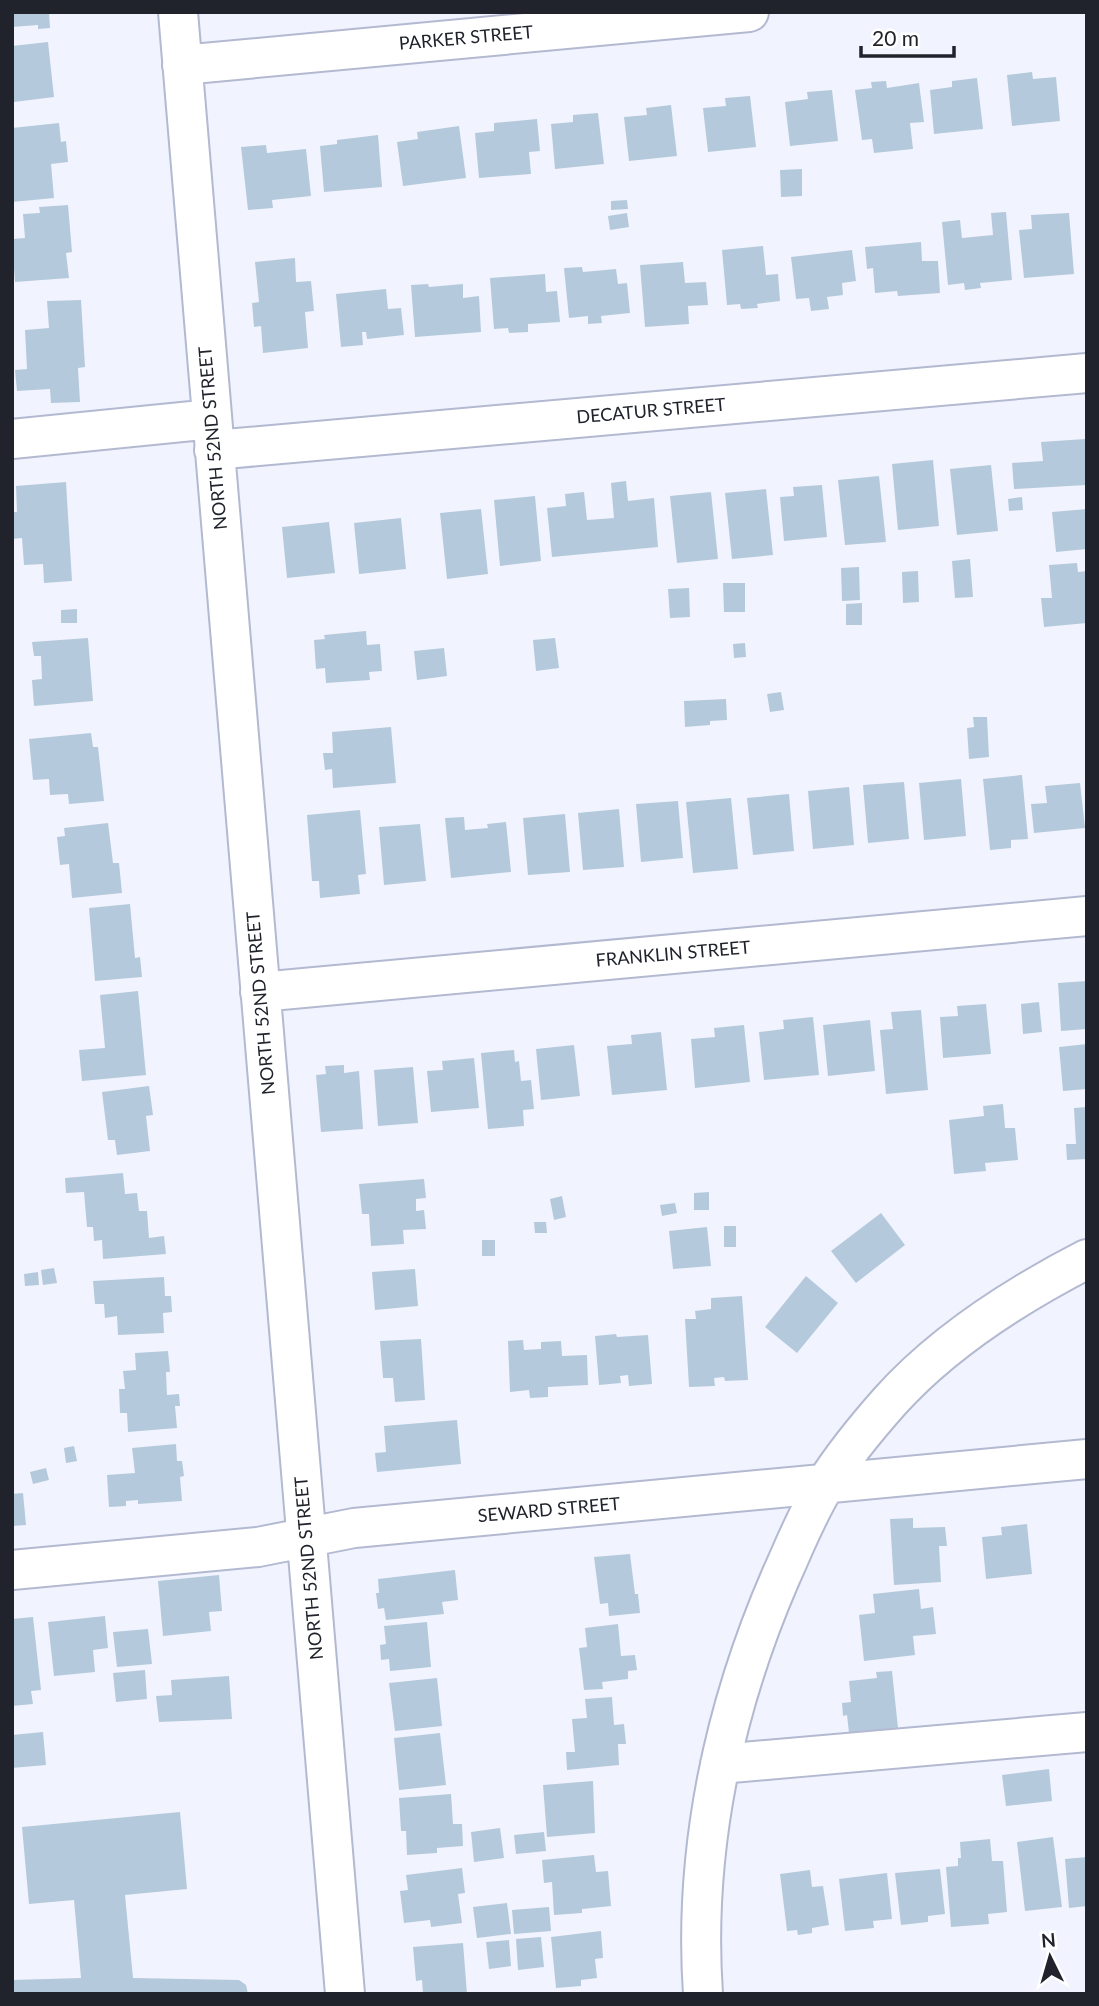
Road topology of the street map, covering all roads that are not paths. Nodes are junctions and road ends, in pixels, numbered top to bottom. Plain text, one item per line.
1 (177, 12) edge
2 (749, 12) edge
3 (182, 65) junction
4 (1087, 373) edge
5 (213, 435) junction
6 (12, 439) edge
7 (1087, 916) edge
8 (260, 992) junction
9 (1087, 1259) edge
10 (1087, 1459) edge
11 (825, 1484) junction
12 (307, 1539) junction
13 (12, 1570) edge
14 (1087, 1732) edge
15 (720, 1765) junction
16 (345, 1994) edge
17 (703, 1994) edge

1 - 3 street, NORTH 52ND STREET
2 - 3 street, PARKER STREET
3 - 5 street, NORTH 52ND STREET
4 - 5 street, DECATUR STREET
5 - 6 street, DECATUR STREET
5 - 8 street, NORTH 52ND STREET
7 - 8 street, FRANKLIN STREET
8 - 12 street, NORTH 52ND STREET
9 - 11 street
10 - 11 street, SEWARD STREET
11 - 12 street, SEWARD STREET
11 - 15 street
12 - 13 street, SEWARD STREET
12 - 16 street, NORTH 52ND STREET
14 - 15 street
15 - 17 street

